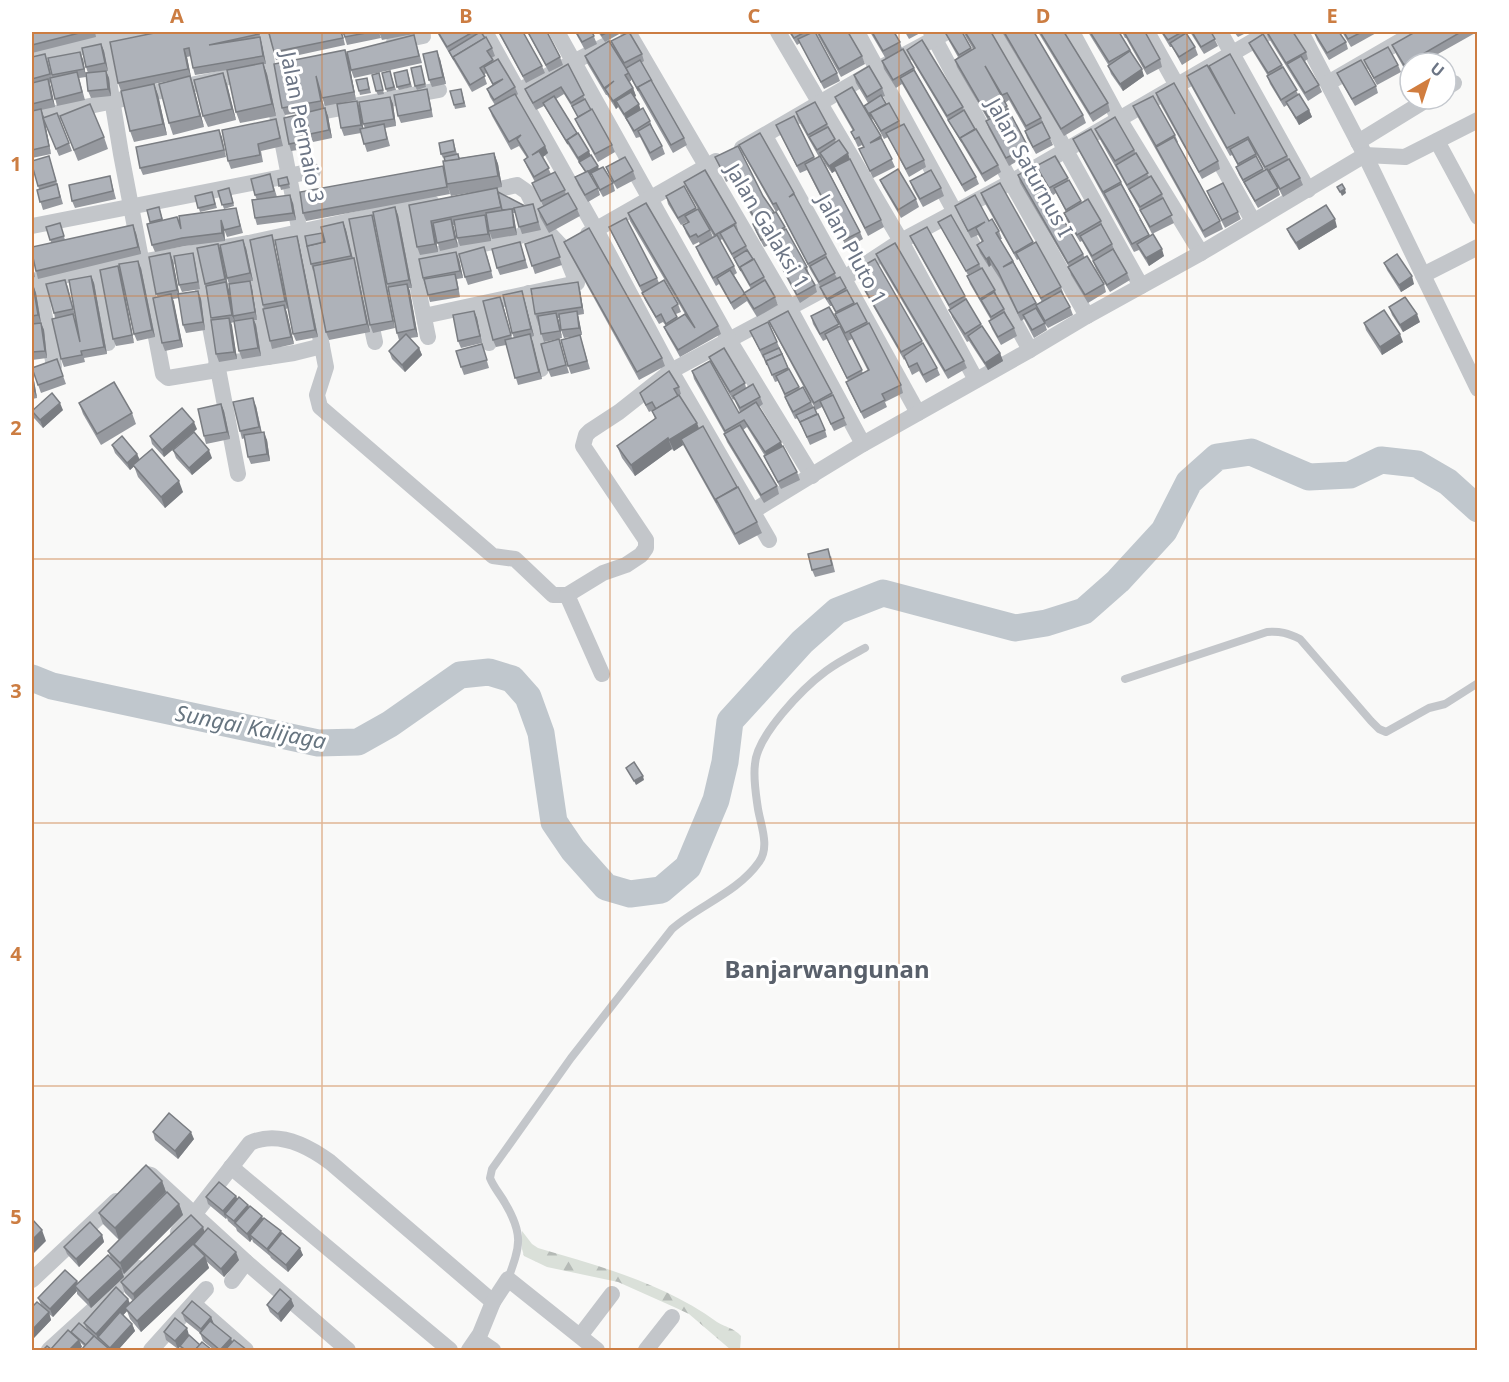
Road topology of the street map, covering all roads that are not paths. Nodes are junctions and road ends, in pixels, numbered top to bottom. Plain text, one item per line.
1 (157, 32) edge
2 (261, 32) edge
3 (485, 32) edge
4 (557, 32) edge
5 (630, 32) edge
6 (778, 32) edge
7 (857, 32) edge
8 (1000, 32) edge
9 (1072, 32) edge
10 (1147, 32) edge
11 (1220, 32) edge
12 (1269, 32) edge
13 (1301, 32) edge
14 (1416, 32) edge
15 (938, 34) edge
16 (423, 36) dead end
17 (102, 37) edge
18 (378, 46) edge
19 (1232, 54) junction
20 (32, 57) edge
21 (573, 63) junction
22 (274, 67) junction
23 (878, 69) junction
24 (1328, 83) junction
25 (1178, 85) junction
26 (439, 90) dead end
27 (518, 91) junction
28 (113, 101) junction
29 (820, 103) junction
30 (1412, 111) edge
31 (32, 118) edge
32 (1119, 119) junction
33 (1478, 120) edge
34 (273, 121) junction
35 (765, 136) junction
36 (1437, 141) junction
37 (1362, 149) junction
38 (1064, 150) junction
39 (706, 167) junction
40 (313, 171) dead end
41 (290, 175) junction
42 (1011, 182) junction
43 (1470, 187) edge
44 (1308, 190) junction
45 (465, 196) edge
46 (651, 198) junction
47 (444, 201) edge
48 (132, 206) junction
49 (402, 210) junction
50 (954, 212) junction
51 (1478, 217) edge
52 (349, 221) junction
53 (1253, 221) junction
54 (32, 225) edge
55 (546, 230) junction
56 (596, 230) junction
57 (299, 231) junction
58 (901, 242) junction
59 (249, 243) junction
60 (1478, 247) edge
61 (563, 248) junction
62 (196, 253) junction
63 (1202, 253) junction
64 (412, 260) junction
65 (143, 262) junction
66 (92, 270) junction
67 (1423, 275) junction
68 (843, 279) junction
69 (35, 280) edge
70 (1141, 286) junction
71 (529, 293) junction
72 (480, 304) junction
73 (790, 309) junction
74 (424, 316) junction
75 (1087, 316) junction
76 (428, 337) dead end
77 (729, 340) junction
78 (375, 342) dead end
79 (108, 343) dead end
80 (489, 343) edge
81 (557, 344) edge
82 (322, 346) junction
83 (537, 348) junction
84 (1030, 350) junction
85 (268, 357) junction
86 (54, 366) edge
87 (217, 368) junction
88 (541, 369) edge
89 (671, 371) junction
90 (976, 380) junction
91 (1478, 389) edge
92 (918, 413) junction
93 (863, 444) junction
94 (238, 474) dead end
95 (812, 476) junction
96 (753, 511) junction
97 (769, 540) dead end
98 (567, 595) junction
99 (865, 648) dead end
100 (602, 674) dead end
101 (1125, 679) dead end
102 (1478, 682) edge
103 (231, 1167) junction
104 (194, 1216) junction
105 (246, 1262) junction
106 (508, 1279) junction
107 (32, 1280) edge
108 (232, 1281) dead end
109 (206, 1289) dead end
110 (612, 1294) dead end
111 (493, 1302) junction
112 (193, 1304) junction
113 (672, 1317) dead end
114 (580, 1336) junction
115 (473, 1345) edge
116 (49, 1350) edge
117 (151, 1350) edge
118 (246, 1350) edge
119 (348, 1350) edge
120 (450, 1350) edge
121 (493, 1350) edge
122 (597, 1350) edge
123 (646, 1350) edge

1 - 17 street
2 - 22 street, Jalan Permaio 3
3 - 27 street
4 - 21 street
5 - 21 street
5 - 39 street, Jalan Galaksi 1
6 - 29 street
7 - 23 street
8 - 38 street
9 - 32 street
10 - 25 street
11 - 19 street
12 - 19 street
13 - 24 street
14 - 24 street
15 - 23 street
15 - 42 street, Jalan Saturnus I
16 - 18 street
17 - 20 street
17 - 28 street
19 - 25 street
19 - 44 street
21 - 27 street
21 - 46 street
22 - 28 street
22 - 34 street, Jalan Permaio 3
23 - 29 street
23 - 50 street
24 - 37 street
25 - 32 street
25 - 53 street
26 - 34 street
27 - 56 street
28 - 31 street
28 - 48 street
29 - 35 street
29 - 58 street
30 - 37 street
32 - 38 street
32 - 63 street
33 - 36 street
34 - 41 street, Jalan Permaio 3
35 - 39 street
35 - 68 street, Jalan Pluto 1
36 - 37 street
36 - 43 street
37 - 44 street
37 - 67 street
38 - 42 street
38 - 70 street
39 - 46 street
39 - 73 street, Jalan Galaksi 1
40 - 41 street
41 - 48 street
41 - 57 street, Jalan Permaio 3
42 - 50 street
42 - 75 street, Jalan Saturnus I
43 - 51 street
44 - 53 street
45 - 55 street
46 - 56 street
46 - 77 street
47 - 49 street
48 - 54 street
48 - 65 street
49 - 52 street
49 - 64 street
50 - 58 street
50 - 84 street
52 - 57 street
52 - 78 street
53 - 63 street
55 - 61 street
55 - 64 street
56 - 61 street
56 - 89 street
57 - 59 street
57 - 82 street, Jalan Permaio 3
58 - 68 street
58 - 90 street
59 - 62 street
59 - 85 street
60 - 67 street
61 - 71 street
62 - 65 street
62 - 87 street
63 - 70 street
64 - 74 street
65 - 66 street
65 - 87 street
66 - 69 street
66 - 79 street
67 - 91 street
68 - 73 street
68 - 92 street, Jalan Pluto 1
69 - 86 street
70 - 75 street
71 - 72 street
71 - 83 street
72 - 74 street
72 - 80 street
73 - 77 street
73 - 93 street, Jalan Galaksi 1
74 - 76 street
75 - 84 street
77 - 89 street
77 - 95 street
81 - 83 street
82 - 85 street
82 - 98 street, Jalan Permaio 3
83 - 88 street
84 - 90 street
85 - 87 street
87 - 94 street
89 - 96 street
89 - 98 street
90 - 92 street
92 - 93 street
93 - 95 street
95 - 96 street
96 - 97 street
98 - 100 street
99 - 106 lane
101 - 102 lane
103 - 104 street
103 - 111 street
103 - 120 street
104 - 105 street
104 - 107 street
104 - 116 street
105 - 108 street
105 - 119 street
106 - 111 street
106 - 114 street
109 - 112 street
110 - 114 street
111 - 115 street
112 - 117 street
112 - 118 street
113 - 123 street
114 - 122 street
115 - 121 street

